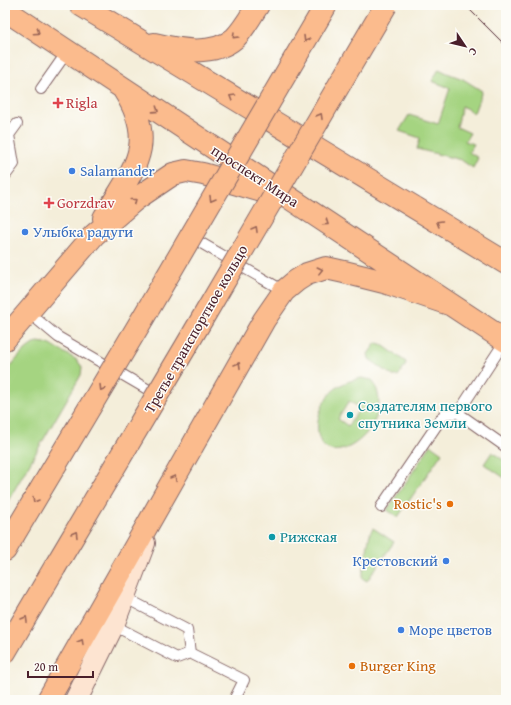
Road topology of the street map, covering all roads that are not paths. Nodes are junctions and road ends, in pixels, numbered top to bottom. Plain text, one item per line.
1 (81, 5) edge
2 (258, 5) edge
3 (326, 5) edge
4 (386, 5) edge
5 (5, 10) edge
6 (138, 40) junction
7 (67, 52) junction
8 (41, 89) dead end
9 (124, 89) junction
10 (17, 124) dead end
11 (7, 134) edge
12 (5, 176) edge
13 (294, 201) junction
14 (94, 235) junction
15 (506, 263) edge
16 (242, 267) junction
17 (284, 292) junction
18 (449, 304) junction
19 (28, 312) junction
20 (5, 339) edge
21 (506, 341) edge
22 (108, 366) junction
23 (458, 413) junction
24 (506, 447) edge
25 (381, 507) dead end
26 (154, 512) junction
27 (8, 544) edge
28 (124, 597) junction
29 (112, 625) junction
30 (5, 652) edge
31 (190, 653) junction
32 (48, 700) edge
33 (76, 700) edge
34 (234, 700) edge

1 - 6 main road
2 -> 6 main road
3 -> 27 main road, bridge
30 -> 4 main road, Третье транспортное кольцо, bridge
5 -> 7 main road, проспект Мира
15 -> 6 main road
7 - 8 lane
7 - 9 main road, проспект Мира
9 -> 13 main road, проспект Мира
9 - 14 main road
10 - 11 lane
11 - 12 lane
14 -> 13 main road
13 -> 18 main road, проспект Мира
14 - 19 main road
16 - 17 lane
16 - 22 lane
16 - 22 lane
17 -> 18 main road
26 -> 17 main road
18 - 21 main road, проспект Мира
19 - 20 main road
19 - 22 lane
21 - 23 lane
23 - 24 lane
23 - 25 lane
26 - 28 main road
32 -> 26 main road
28 - 29 main road
28 - 31 lane
29 - 31 lane
29 - 33 main road
31 - 34 lane

